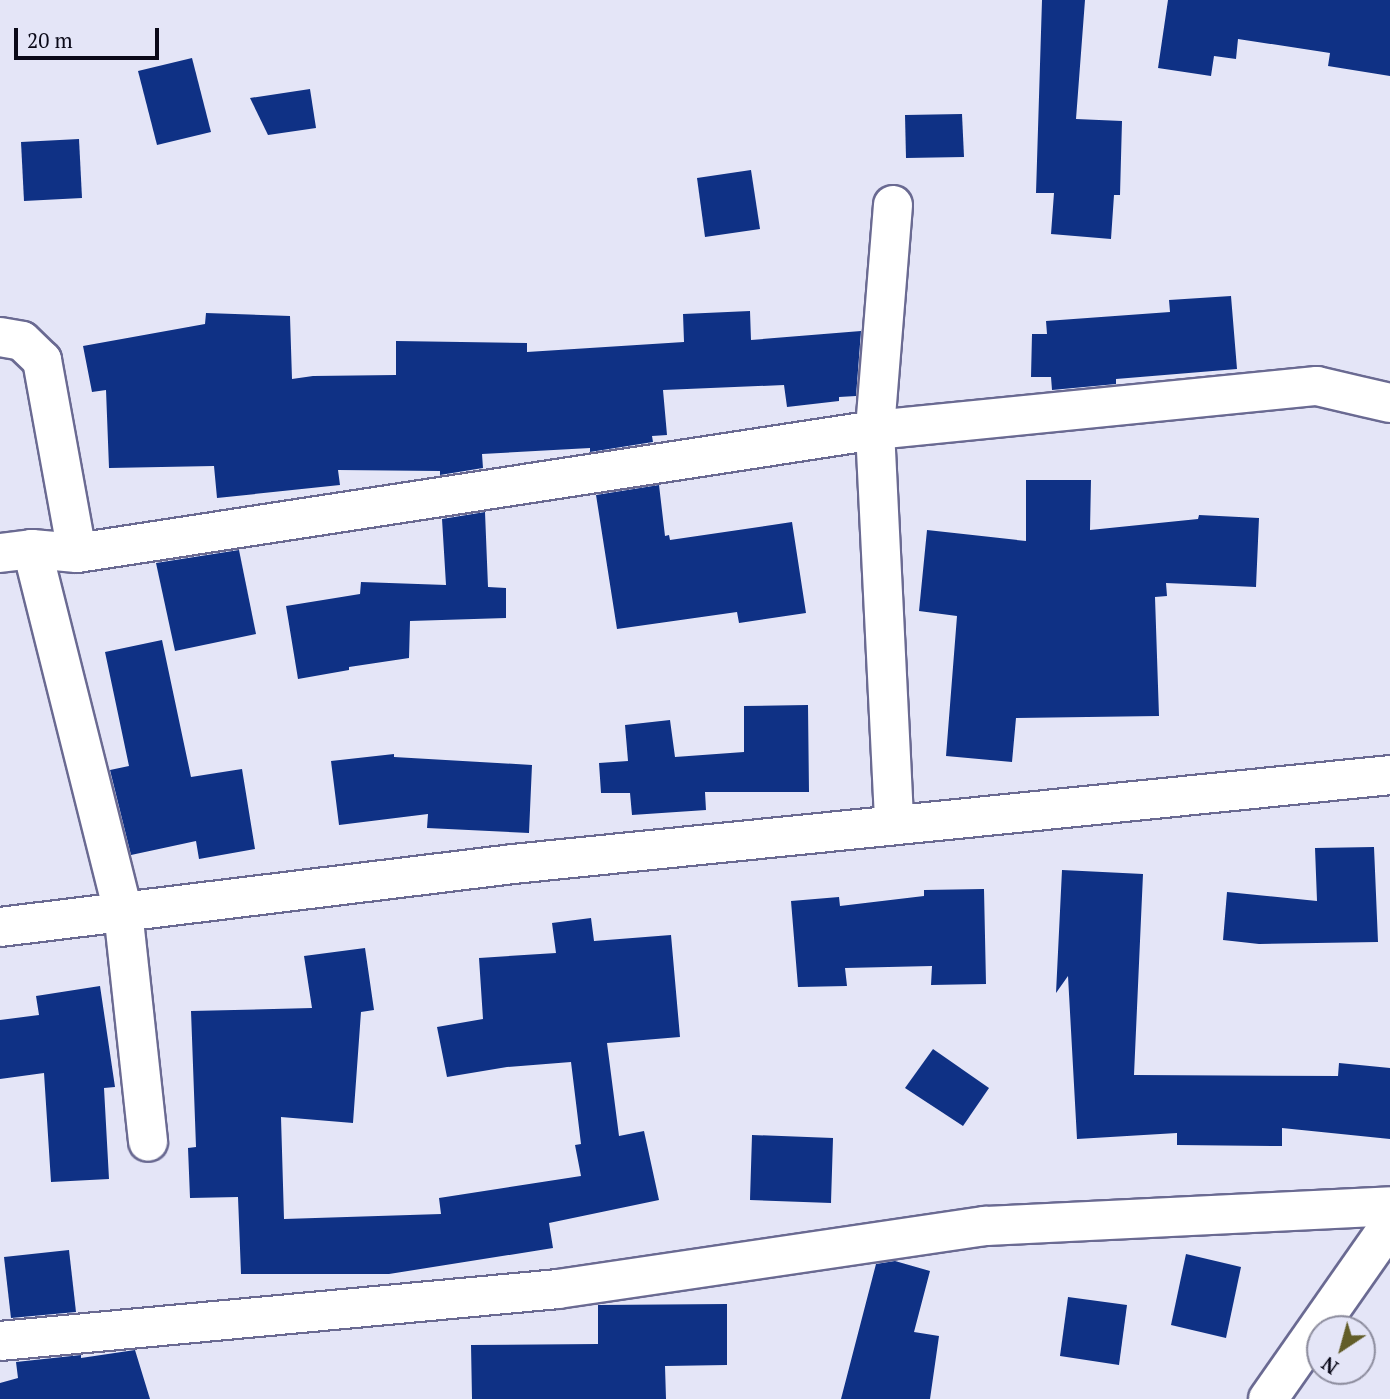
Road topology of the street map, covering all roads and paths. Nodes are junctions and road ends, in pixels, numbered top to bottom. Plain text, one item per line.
1 (893, 205) dead end
2 (0, 337) edge
3 (1390, 403) edge
4 (875, 430) junction
5 (16, 551) edge
6 (77, 553) junction
7 (1390, 775) edge
8 (894, 824) junction
9 (123, 911) junction
10 (0, 927) edge
11 (148, 1142) dead end
12 (1390, 1206) edge
13 (1390, 1225) edge
14 (0, 1341) edge
15 (1268, 1399) edge

1 - 4 street
2 - 6 street
3 - 4 street
4 - 6 street
4 - 8 street
5 - 6 street
5 - 9 street
7 - 8 street
8 - 9 street
9 - 10 street
9 - 11 street
12 - 14 street
13 - 15 street

